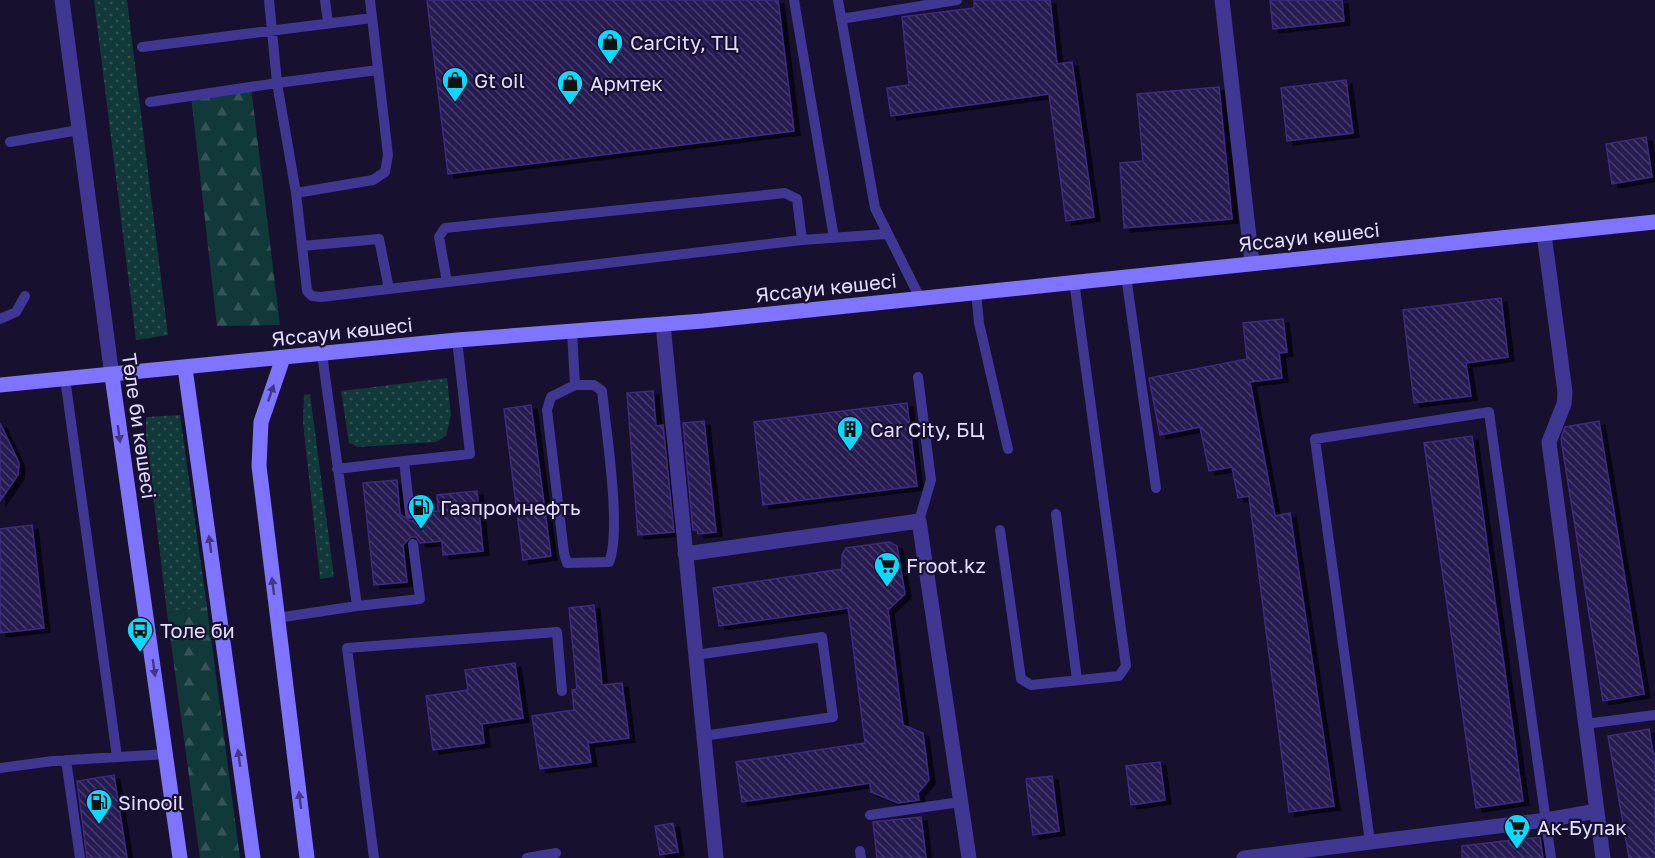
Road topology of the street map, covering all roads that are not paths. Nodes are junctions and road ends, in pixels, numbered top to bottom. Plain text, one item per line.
1 (62, 0) edge
2 (269, 0) edge
3 (325, 0) edge
4 (370, 0) edge
5 (794, 0) edge
6 (838, 0) edge
7 (957, 0) edge
8 (1222, 0) edge
9 (372, 18) junction
10 (842, 19) junction
11 (328, 23) junction
12 (272, 30) junction
13 (142, 47) dead end
14 (378, 70) junction
15 (277, 83) junction
16 (150, 102) dead end
17 (79, 130) junction
18 (10, 142) dead end
19 (296, 193) junction
20 (1655, 222) edge
21 (886, 234) junction
22 (1544, 234) junction
23 (834, 238) junction
24 (802, 240) junction
25 (302, 246) junction
26 (1252, 263) junction
27 (1126, 276) junction
28 (1074, 281) junction
29 (447, 282) junction
30 (389, 289) junction
31 (976, 292) junction
32 (25, 296) dead end
33 (920, 298) junction
34 (0, 320) edge
35 (663, 324) junction
36 (572, 331) junction
37 (457, 340) junction
38 (322, 354) junction
39 (283, 358) junction
40 (185, 368) junction
41 (112, 375) junction
42 (918, 377) dead end
43 (65, 378) junction
44 (0, 385) edge
45 (575, 385) junction
46 (1008, 449) dead end
47 (404, 462) junction
48 (337, 469) junction
49 (1156, 488) dead end
50 (410, 513) dead end
51 (1056, 514) dead end
52 (919, 521) junction
53 (1000, 530) dead end
54 (413, 544) dead end
55 (685, 554) junction
56 (357, 606) junction
57 (277, 618) junction
58 (695, 655) junction
59 (1077, 680) junction
60 (562, 691) dead end
61 (1655, 715) edge
62 (1585, 724) junction
63 (703, 736) junction
64 (167, 754) junction
65 (117, 757) junction
66 (66, 760) junction
67 (0, 768) edge
68 (960, 802) junction
69 (1597, 811) junction
70 (870, 815) dead end
71 (1546, 820) junction
72 (1370, 842) junction
73 (556, 853) dead end
74 (80, 858) edge
75 (180, 858) edge
76 (253, 858) edge
77 (307, 858) edge
78 (374, 858) edge
79 (527, 858) edge
80 (716, 858) edge
81 (969, 858) edge
82 (1244, 858) edge
83 (1551, 858) edge
84 (1603, 858) edge

1 - 17 street, Төле би көшесі
2 - 12 lane
3 - 11 lane
4 - 9 lane
5 - 23 lane
6 - 10 lane
7 - 10 lane
8 - 26 street
9 - 11 lane
9 - 14 lane
10 - 21 lane
11 - 12 lane
12 - 13 lane
12 - 15 lane
14 - 15 lane
14 - 19 lane
15 - 16 lane
15 - 19 lane
17 - 18 lane
17 - 41 street, Төле би көшесі
19 - 25 lane
20 - 22 main road, Яссауи көшесі
21 - 23 lane
21 - 33 lane
22 - 26 main road, Яссауи көшесі
22 - 62 street
23 - 24 lane
24 - 29 lane
24 - 29 lane
25 - 30 lane
25 - 30 lane
26 - 27 main road, Яссауи көшесі
27 - 28 main road, Яссауи көшесі
27 - 49 lane
28 - 31 main road, Яссауи көшесі
28 - 59 lane
29 - 30 lane
31 - 33 main road, Яссауи көшесі
31 - 46 lane
32 - 34 lane
33 - 35 main road, Яссауи көшесі
35 - 36 main road, Яссауи көшесі
35 - 55 street
36 - 37 main road, Яссауи көшесі
36 - 45 lane
37 - 38 main road, Яссауи көшесі
37 - 47 lane
38 - 39 main road, Яссауи көшесі
38 - 48 lane
39 - 40 main road, Яссауи көшесі
57 -> 39 main road
40 - 41 main road, Яссауи көшесі
76 -> 40 main road
41 - 43 main road, Яссауи көшесі
41 -> 64 main road, Төле би көшесі
42 - 52 lane
43 - 44 main road, Яссауи көшесі
43 - 65 lane
45 - 45 lane
47 - 48 lane
47 - 50 lane
48 - 56 lane
51 - 59 lane
52 - 55 street
52 - 68 street
53 - 59 lane
54 - 56 lane
55 - 58 street
56 - 57 lane
77 -> 57 main road
58 - 63 street
58 - 63 lane
60 - 78 lane
61 - 62 lane
62 - 69 street
63 - 80 street
64 - 65 lane
64 - 75 main road, Төле би көшесі
65 - 66 lane
66 - 67 lane
66 - 74 lane
68 - 70 lane
68 - 81 street
69 - 71 street
69 - 84 street
71 - 72 street
71 - 72 lane
71 - 83 lane
72 - 82 street
73 - 79 lane

